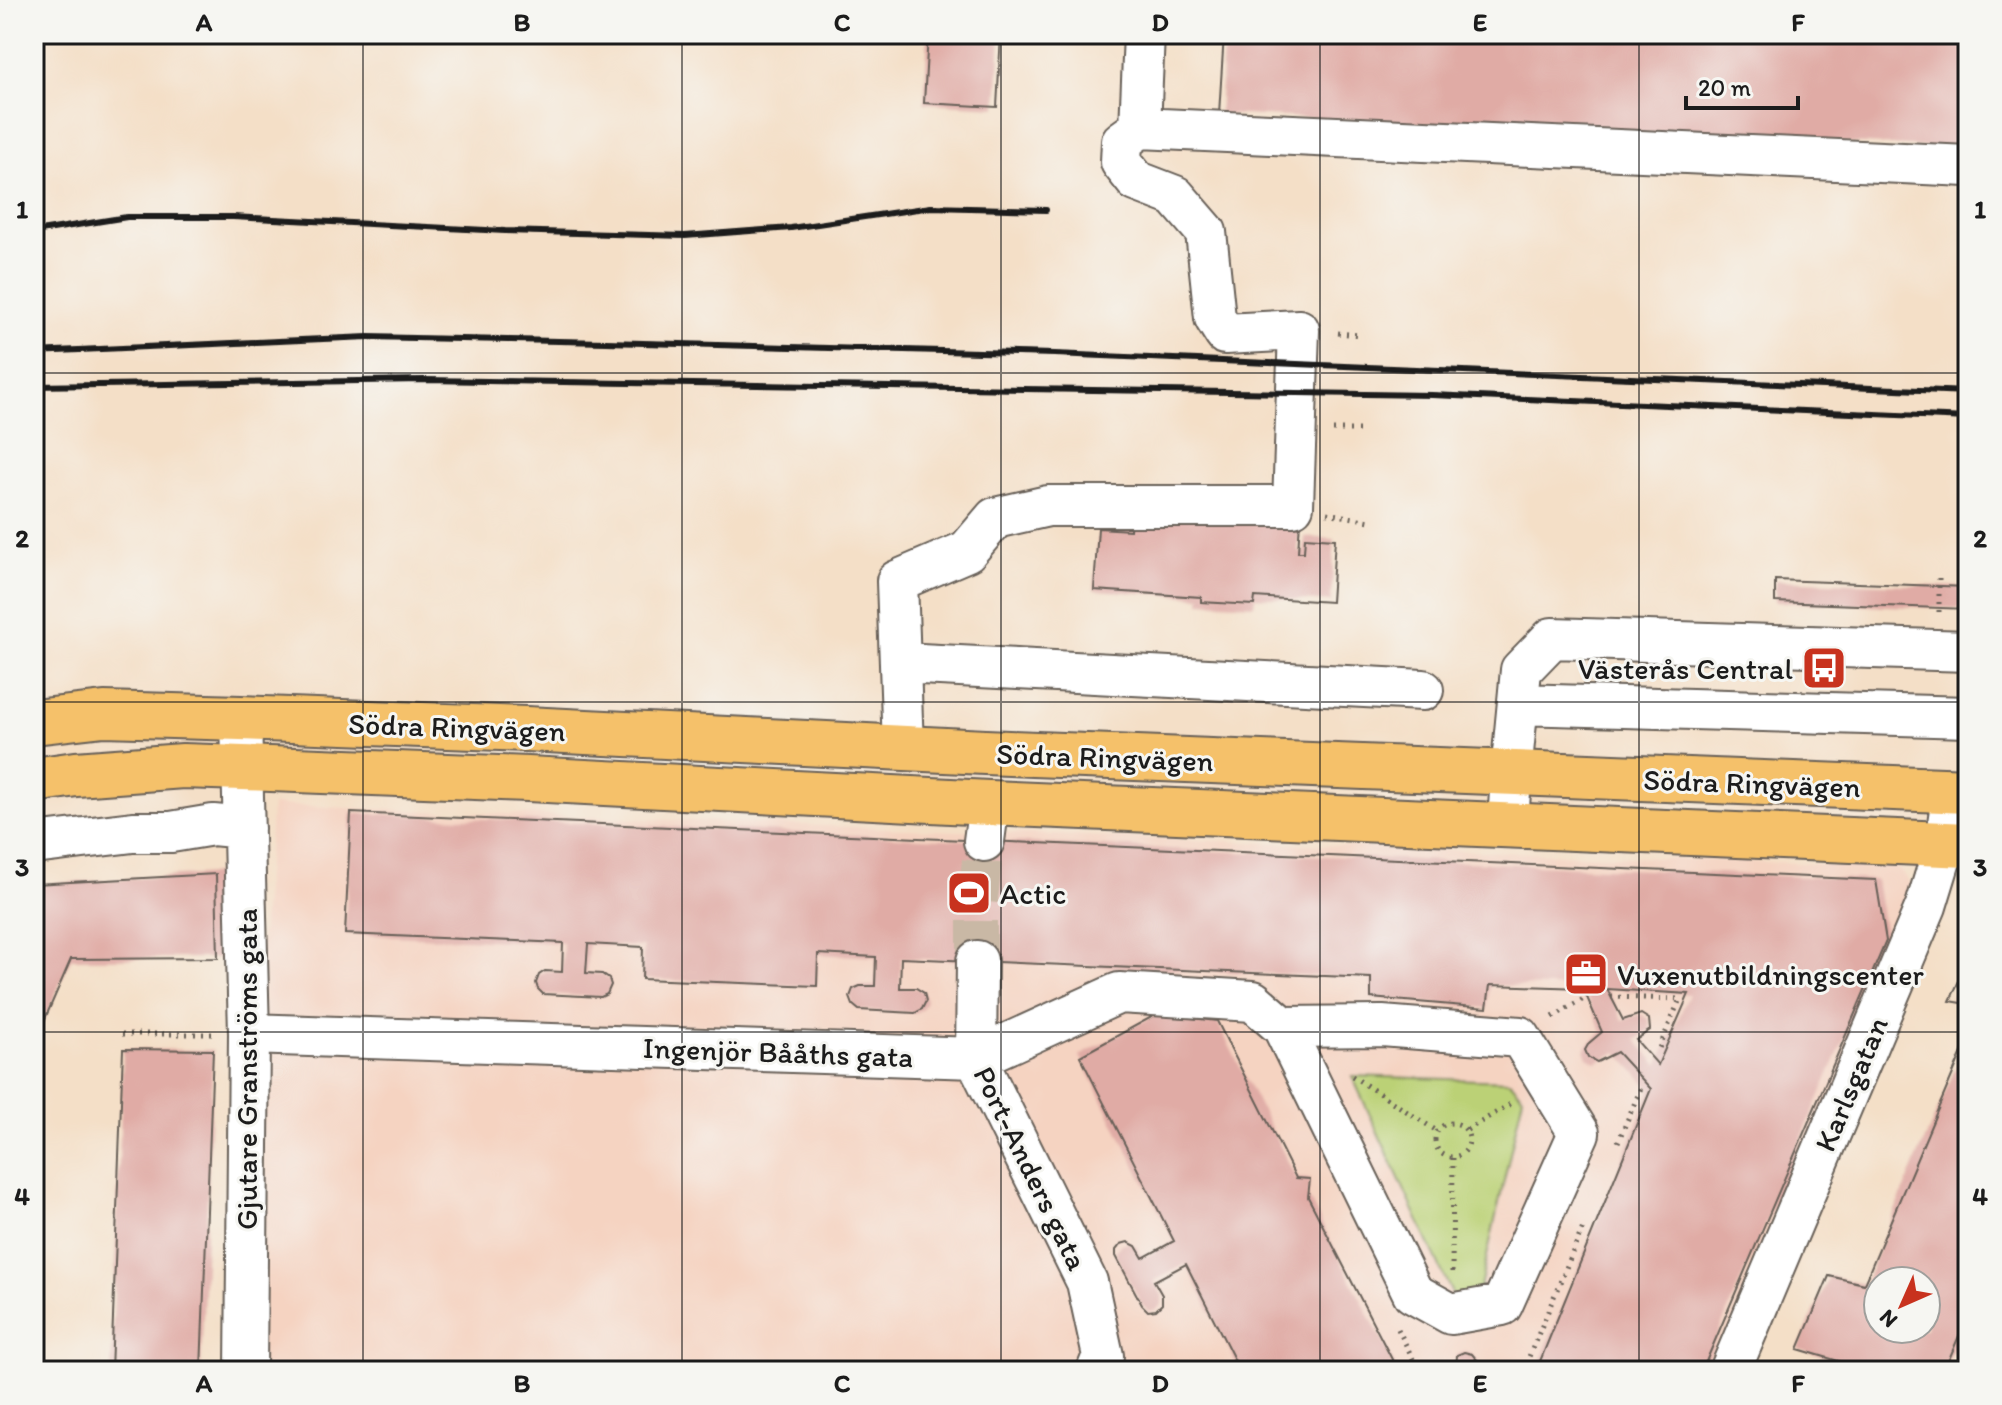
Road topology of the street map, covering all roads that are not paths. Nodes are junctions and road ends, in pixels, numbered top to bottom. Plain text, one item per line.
1 (1144, 34) edge
2 (1140, 128) junction
3 (1968, 166) edge
4 (1968, 651) edge
5 (901, 663) junction
6 (1423, 690) dead end
7 (1518, 704) junction
8 (1968, 717) edge
9 (241, 718) junction
10 (34, 722) edge
11 (903, 748) junction
12 (985, 752) junction
13 (243, 768) junction
14 (1511, 774) junction
15 (34, 780) edge
16 (1960, 791) edge
17 (987, 822) junction
18 (1508, 825) junction
19 (244, 828) junction
20 (34, 844) edge
21 (1956, 844) edge
22 (977, 961) tunnel mouth
23 (1283, 1027) junction
24 (249, 1034) junction
25 (976, 1058) junction
26 (246, 1371) edge
27 (1097, 1371) edge
28 (1730, 1371) edge

1 - 2 street
2 - 3 street
2 - 5 street
4 - 7 street
5 - 6 street
5 - 11 street
7 - 8 street
7 - 14 street
9 - 10 main road, Södra Ringvägen
9 - 11 main road, Södra Ringvägen
9 - 13 street
11 - 12 main road, Södra Ringvägen
12 - 14 main road, Södra Ringvägen
12 - 17 main road
13 - 15 main road, Södra Ringvägen
13 - 17 main road, Södra Ringvägen
13 - 19 street, Gjutare Granströms gata
14 - 16 main road, Södra Ringvägen
14 - 18 street
16 - 21 street, Karlsgatan
17 - 18 main road, Södra Ringvägen
18 - 21 main road, Södra Ringvägen
19 - 20 street
19 - 24 street, Gjutare Granströms gata
21 - 28 street, Karlsgatan
22 - 25 street, Port-Anders gata
23 - 23 street, Ingenjör Bååths gata
23 - 25 street, Ingenjör Bååths gata
24 - 25 street, Ingenjör Bååths gata
24 - 26 street, Gjutare Granströms gata
25 - 27 street, Port-Anders gata

